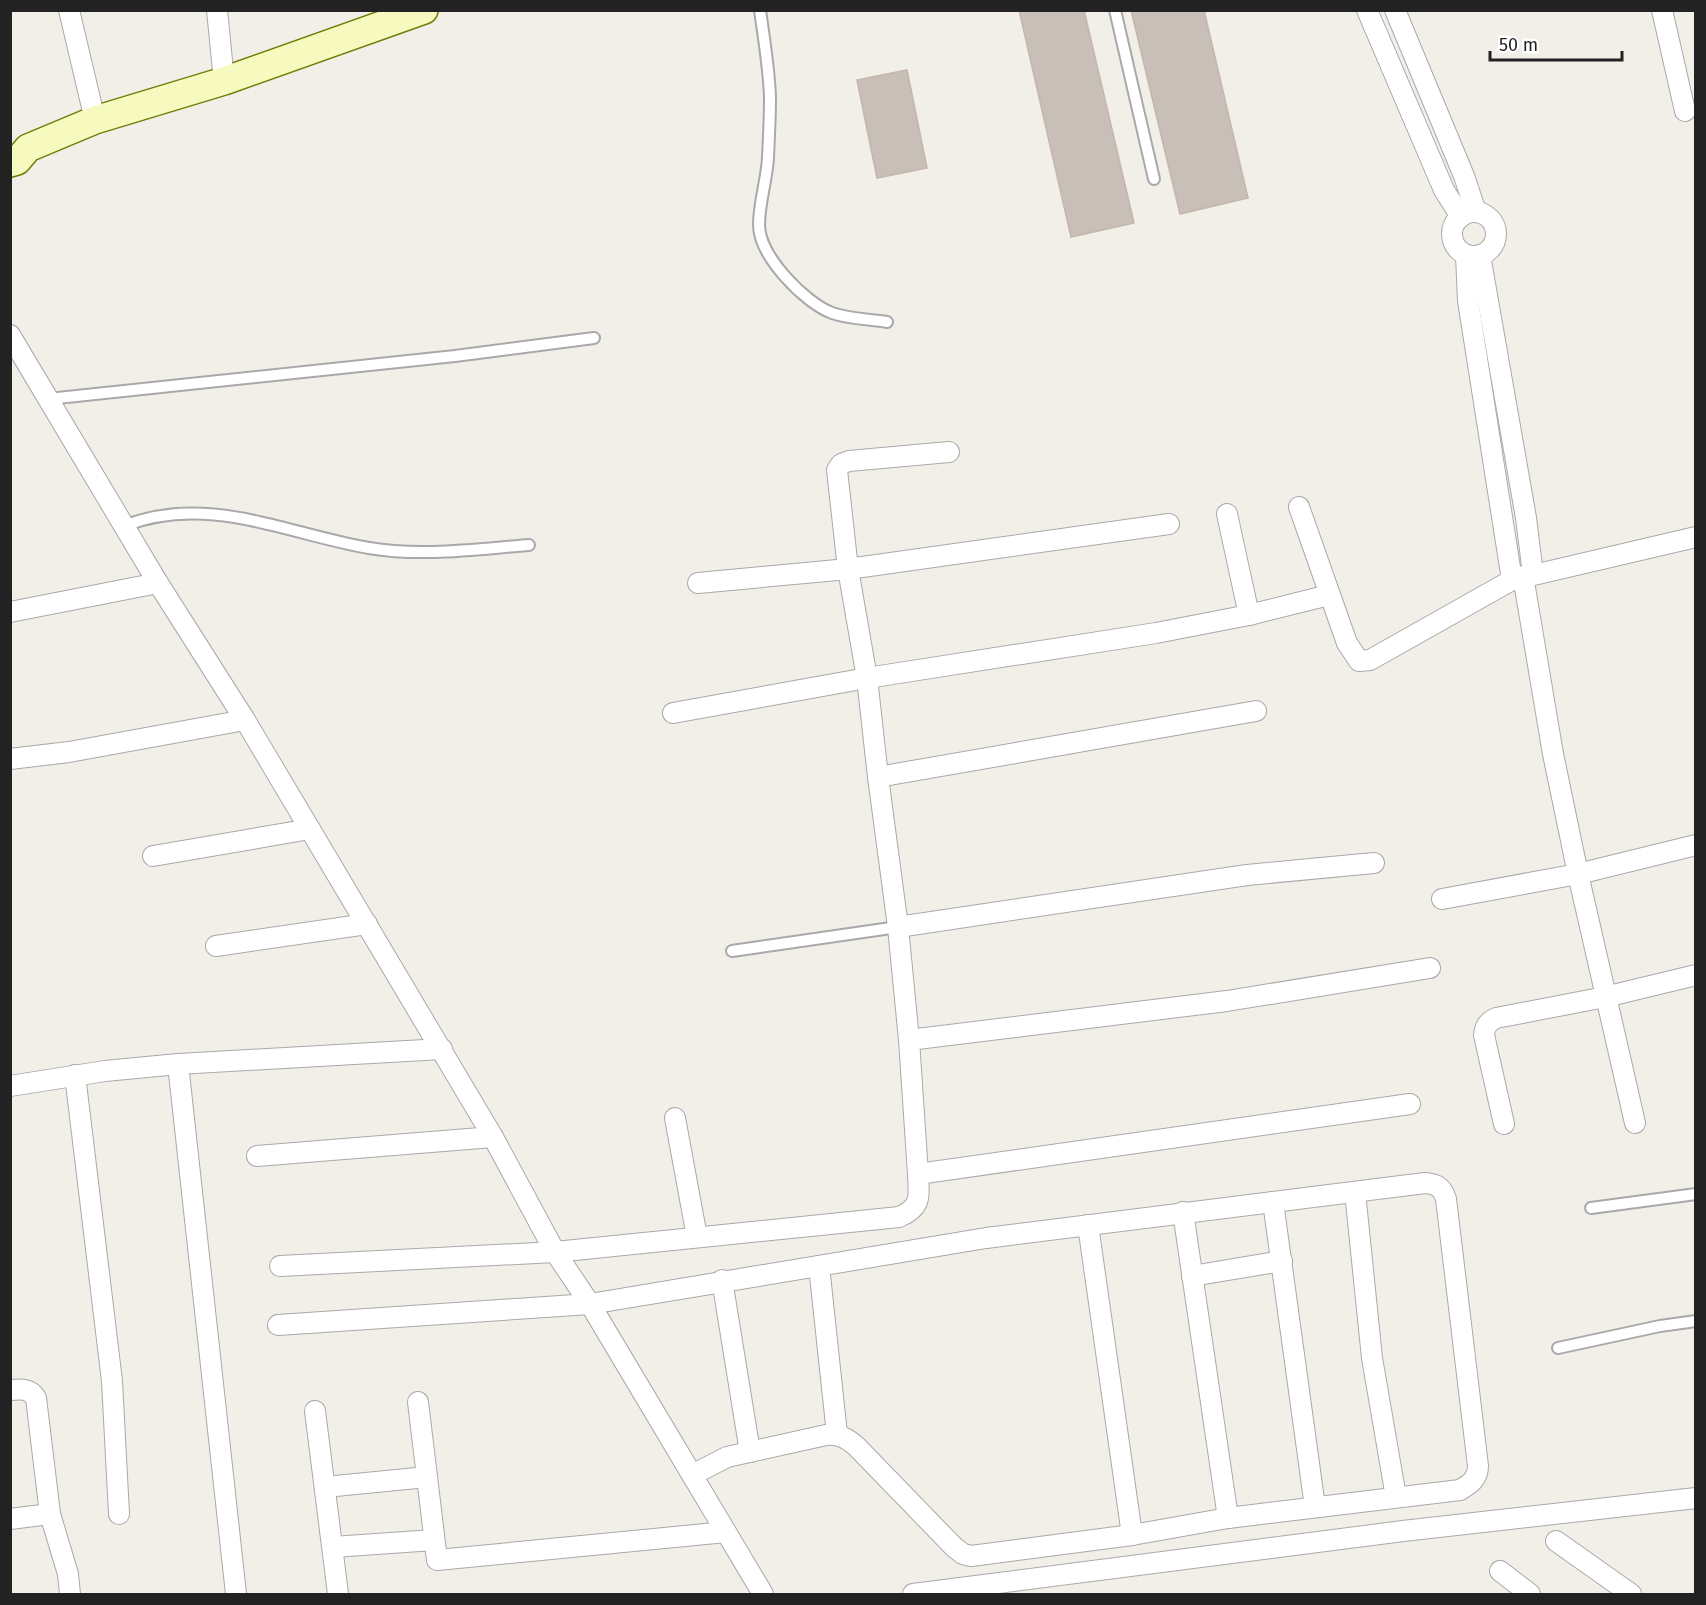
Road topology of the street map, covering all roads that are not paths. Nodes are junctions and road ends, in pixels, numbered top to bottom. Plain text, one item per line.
1 (69, 10) edge
2 (217, 10) edge
3 (424, 10) edge
4 (760, 10) edge
5 (1115, 10) edge
6 (1367, 10) edge
7 (1395, 10) edge
8 (1662, 10) edge
9 (224, 81) junction
10 (1685, 111) dead end
11 (95, 120) junction
12 (16, 152) edge
13 (1154, 179) dead end
14 (1468, 215) junction
15 (1473, 255) junction
16 (886, 322) dead end
17 (10, 335) edge
18 (594, 338) dead end
19 (48, 399) junction
20 (949, 452) dead end
21 (1299, 507) dead end
22 (1227, 514) dead end
23 (1169, 524) dead end
24 (124, 526) junction
25 (1695, 537) edge
26 (529, 545) dead end
27 (848, 569) junction
28 (1522, 576) junction
29 (698, 583) dead end
30 (158, 584) junction
31 (1329, 595) junction
32 (10, 612) edge
33 (1249, 615) junction
34 (867, 678) junction
35 (1256, 711) dead end
36 (673, 713) dead end
37 (245, 720) junction
38 (10, 759) edge
39 (878, 777) junction
40 (310, 830) junction
41 (1695, 845) edge
42 (153, 856) dead end
43 (1374, 862) dead end
44 (1578, 874) junction
45 (1442, 899) dead end
46 (367, 924) junction
47 (898, 927) junction
48 (216, 946) dead end
49 (732, 951) dead end
50 (1430, 968) dead end
51 (1695, 975) edge
52 (1605, 997) junction
53 (909, 1040) junction
54 (442, 1049) junction
55 (178, 1064) junction
56 (75, 1075) junction
57 (10, 1086) edge
58 (1410, 1104) dead end
59 (675, 1118) dead end
60 (1635, 1123) dead end
61 (1504, 1124) dead end
62 (493, 1137) junction
63 (256, 1156) dead end
64 (918, 1174) junction
65 (1355, 1192) junction
66 (1695, 1194) edge
67 (1273, 1202) junction
68 (1591, 1208) dead end
69 (1183, 1212) junction
70 (1088, 1225) junction
71 (697, 1237) junction
72 (555, 1252) junction
73 (1282, 1261) junction
74 (279, 1266) dead end
75 (819, 1266) junction
76 (1192, 1276) junction
77 (722, 1280) junction
78 (590, 1304) junction
79 (1695, 1321) edge
80 (278, 1325) dead end
81 (1558, 1348) dead end
82 (10, 1390) edge
83 (418, 1402) dead end
84 (315, 1411) dead end
85 (837, 1434) junction
86 (750, 1452) junction
87 (692, 1475) junction
88 (427, 1477) junction
89 (326, 1487) junction
90 (1396, 1497) junction
91 (1695, 1498) edge
92 (1315, 1507) junction
93 (50, 1514) junction
94 (119, 1514) dead end
95 (1228, 1518) junction
96 (10, 1519) edge
97 (726, 1532) junction
98 (1132, 1535) junction
99 (434, 1539) junction
100 (1556, 1541) dead end
101 (333, 1547) junction
102 (1500, 1571) dead end
103 (70, 1594) edge
104 (236, 1594) edge
105 (338, 1594) edge
106 (763, 1594) edge
107 (913, 1594) edge
108 (1530, 1594) edge
109 (1631, 1594) edge

1 - 11 street
2 - 9 street
3 - 9 street
4 - 16 lane
5 - 13 lane
6 - 14 street
7 - 14 street
8 - 10 street
9 - 11 street
11 - 12 street
14 - 15 street
14 - 15 street
15 - 28 street
17 - 19 street
18 - 19 lane
19 - 24 street
20 - 27 street
21 - 31 street
22 - 33 street
23 - 27 street
24 - 26 lane
24 - 30 street
25 - 28 street
27 - 29 street
27 - 34 street
28 - 31 street
28 - 44 street
30 - 32 street
30 - 37 street
31 - 33 street
33 - 34 street
34 - 36 street
34 - 39 street
35 - 39 street
37 - 38 street
37 - 40 street
39 - 47 street
40 - 42 street
40 - 46 street
41 - 44 street
43 - 47 street
44 - 45 street
44 - 52 street
46 - 48 street
46 - 54 street
47 - 49 lane
47 - 53 street
50 - 53 street
51 - 52 street
52 - 60 street
52 - 61 street
53 - 64 street
54 - 55 street
54 - 62 street
55 - 56 street
55 - 104 street
56 - 57 street
56 - 94 street
58 - 64 street
59 - 71 street
62 - 63 street
62 - 72 street
64 - 71 street
65 - 67 street
65 - 90 street
65 - 90 street
66 - 68 lane
67 - 69 street
67 - 73 street
69 - 70 street
69 - 76 street
70 - 75 street
70 - 98 street
71 - 72 street
72 - 74 street
72 - 78 street
73 - 76 street
73 - 92 street
75 - 77 street
75 - 85 street
76 - 95 street
77 - 78 street
77 - 86 street
78 - 80 street
78 - 87 street
79 - 81 lane
82 - 93 street
83 - 88 street
84 - 89 street
85 - 86 street
85 - 98 street
86 - 87 street
87 - 97 street
88 - 89 street
88 - 99 street
89 - 101 street
90 - 92 street
91 - 107 street
92 - 95 street
93 - 96 street
93 - 103 street
95 - 98 street
97 - 99 street
97 - 106 street
99 - 101 street
100 - 109 street
101 - 105 street
102 - 108 street

